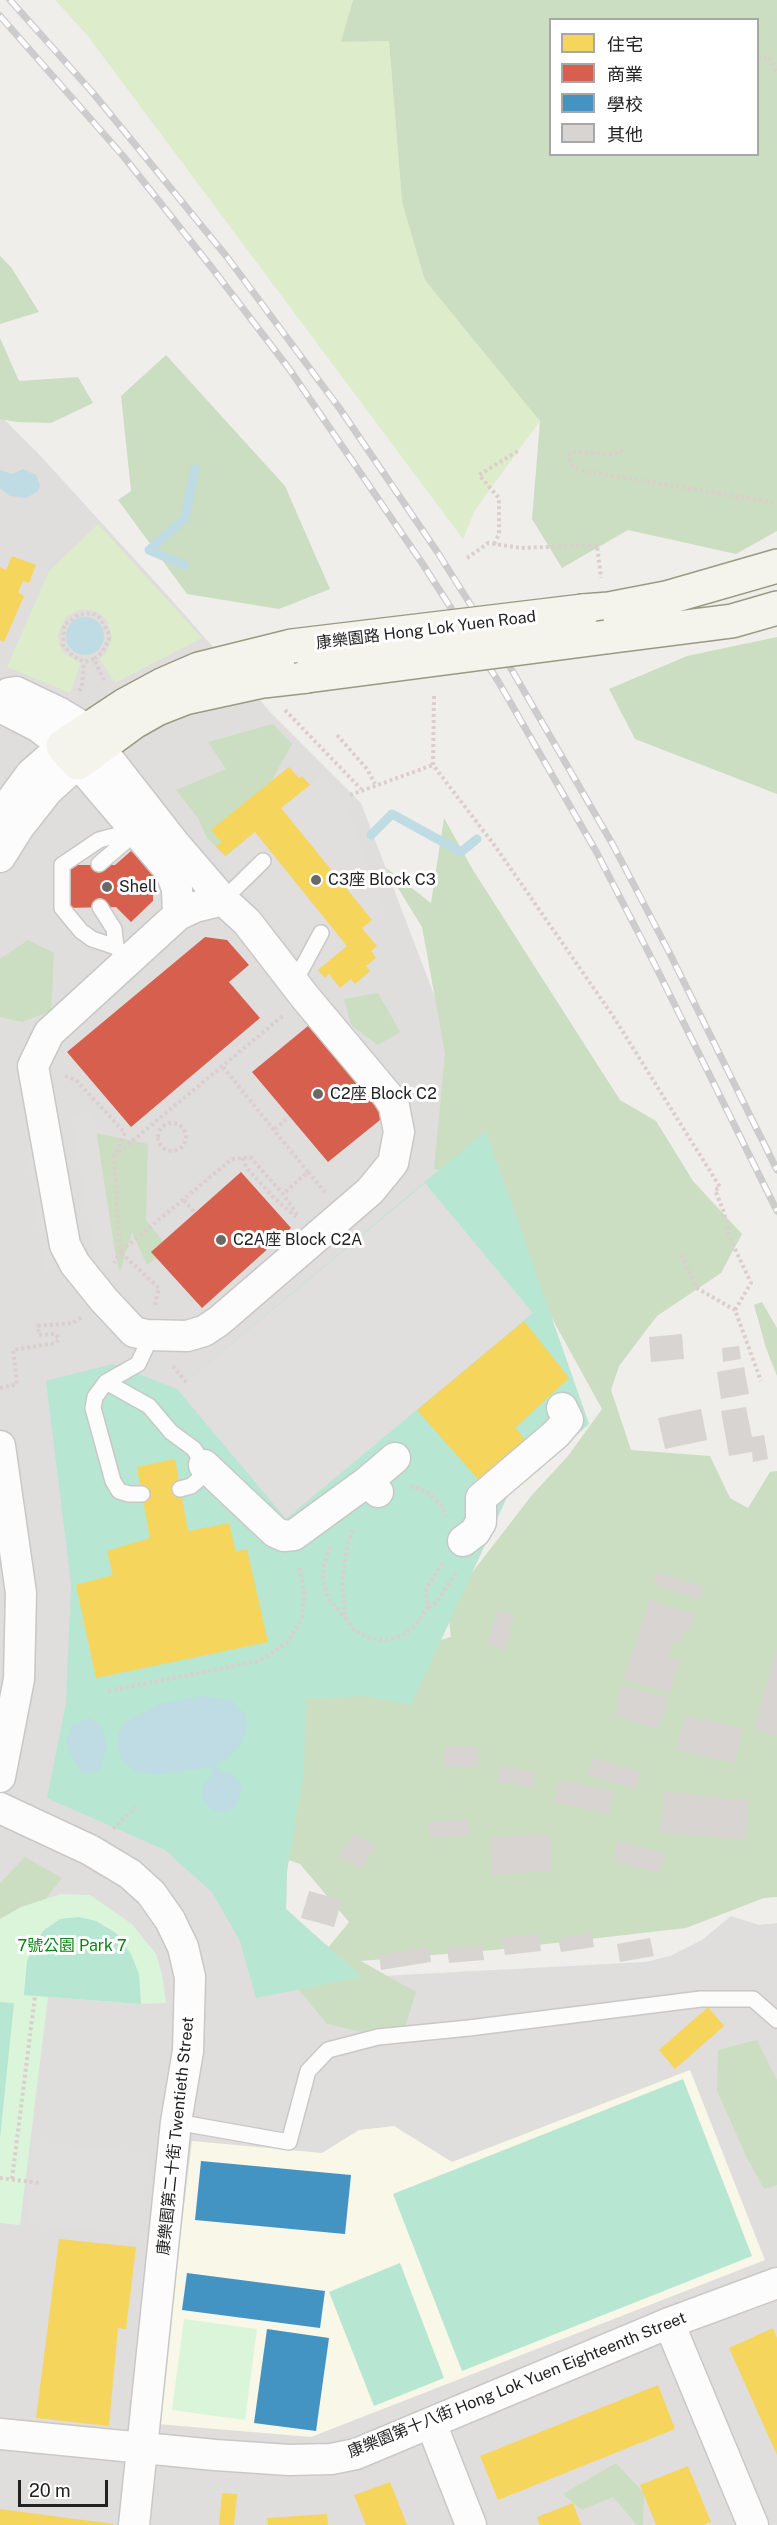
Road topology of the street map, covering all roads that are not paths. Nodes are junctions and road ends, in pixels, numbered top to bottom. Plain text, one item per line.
1 (777, 566) edge
2 (777, 608) edge
3 (0, 694) edge
4 (0, 704) edge
5 (82, 746) junction
6 (0, 816) edge
7 (132, 836) junction
8 (0, 857) edge
9 (263, 861) dead end
10 (99, 864) dead end
11 (223, 900) junction
12 (100, 907) dead end
13 (178, 915) junction
14 (321, 933) dead end
15 (122, 954) junction
16 (299, 990) junction
17 (151, 1321) junction
18 (106, 1382) junction
19 (562, 1408) dead end
20 (0, 1446) edge
21 (395, 1458) dead end
22 (204, 1465) junction
23 (180, 1489) dead end
24 (142, 1494) dead end
25 (456, 1545) road end
26 (0, 1777) edge
27 (0, 1808) edge
28 (777, 2020) edge
29 (176, 2122) junction
30 (777, 2283) edge
31 (669, 2323) junction
32 (431, 2422) junction
33 (0, 2434) edge
34 (143, 2449) junction
35 (134, 2525) edge
36 (471, 2525) edge
37 (753, 2525) edge

1 - 5 street, 康樂園路 Hong Lok Yuen Road, bridge
2 - 5 street, 康樂園路 Hong Lok Yuen Road, bridge
3 - 5 street
4 - 5 street
5 - 6 street
5 - 7 street
5 - 8 street
5 - 11 street
7 - 10 lane
7 - 13 street
7 - 15 lane
9 - 11 lane
11 - 13 street
11 - 16 street
12 - 15 lane
13 - 15 street
14 - 16 lane
15 - 17 street
16 - 17 street
17 - 18 lane
18 - 22 lane
18 - 24 lane
19 - 25 street
20 - 26 street
21 - 22 street
22 - 23 lane
27 - 29 street, 康樂園第二十街 Twentieth Street
28 - 29 lane
29 - 34 street, 康樂園第二十街 Twentieth Street
30 - 31 street, 康樂園第十八街 Hong Lok Yuen Eighteenth Street
31 - 32 street, 康樂園第十八街 Hong Lok Yuen Eighteenth Street
31 - 37 street
32 - 34 street, 康樂園第十八街 Hong Lok Yuen Eighteenth Street
32 - 36 street
33 - 34 street, 康樂園第十八街 Hong Lok Yuen Eighteenth Street
34 - 35 street, 康樂園第二十街 Twentieth Street

